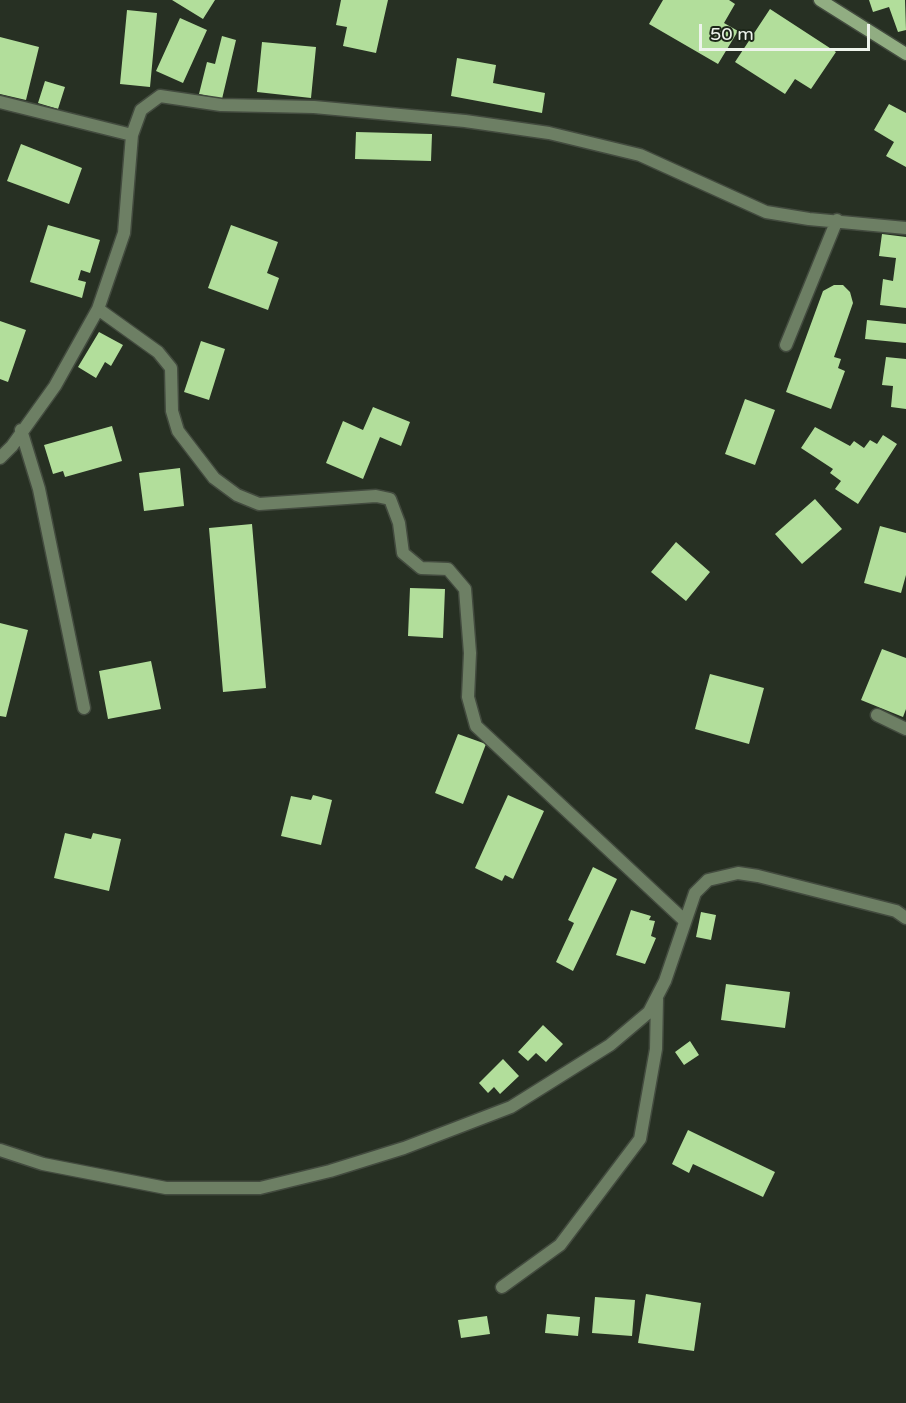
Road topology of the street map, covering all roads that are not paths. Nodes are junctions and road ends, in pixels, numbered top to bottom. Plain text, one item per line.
1 (820, 0) edge
2 (906, 54) edge
3 (0, 102) edge
4 (132, 135) junction
5 (837, 220) junction
6 (906, 228) edge
7 (98, 309) junction
8 (786, 345) dead end
9 (21, 430) junction
10 (6, 444) edge
11 (0, 458) edge
12 (84, 708) dead end
13 (877, 715) dead end
14 (906, 729) edge
15 (906, 918) edge
16 (685, 921) junction
17 (657, 994) junction
18 (0, 1150) edge
19 (502, 1287) dead end

1 - 2 main road
3 - 4 street
4 - 5 street
4 - 7 street
5 - 6 street
5 - 8 street
7 - 9 street
7 - 16 street
9 - 10 street
9 - 12 street
10 - 11 street
13 - 14 street
15 - 16 street
16 - 17 street
17 - 18 street
17 - 19 street

